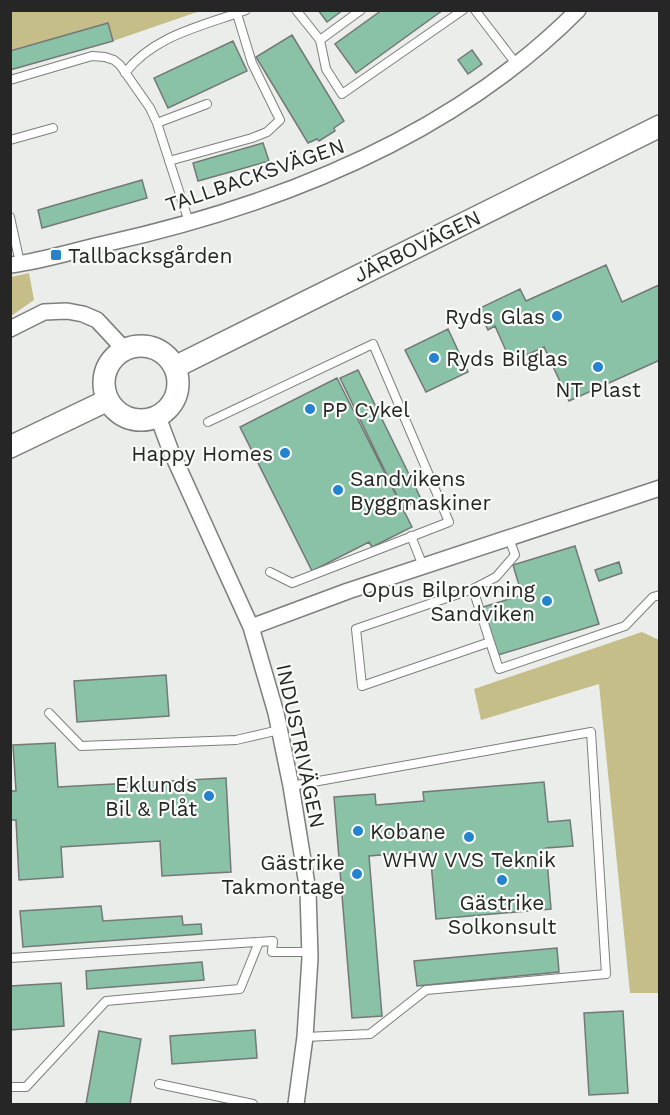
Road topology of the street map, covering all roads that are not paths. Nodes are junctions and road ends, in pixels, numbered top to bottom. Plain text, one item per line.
1 (246, 10) edge
2 (296, 10) edge
3 (361, 10) edge
4 (463, 10) edge
5 (475, 10) edge
6 (578, 10) edge
7 (237, 14) junction
8 (320, 40) junction
9 (517, 65) junction
10 (125, 73) junction
11 (10, 80) edge
12 (207, 104) dead end
13 (157, 123) junction
14 (660, 126) edge
15 (53, 128) dead end
16 (10, 140) edge
17 (170, 161) junction
18 (10, 217) edge
19 (189, 222) junction
20 (15, 264) edge
21 (10, 329) edge
22 (124, 349) junction
23 (175, 367) junction
24 (108, 400) junction
25 (158, 417) junction
26 (208, 422) dead end
27 (10, 447) edge
28 (660, 488) edge
29 (411, 536) junction
30 (509, 538) junction
31 (423, 566) junction
32 (270, 572) dead end
33 (473, 589) junction
34 (660, 595) edge
35 (251, 627) junction
36 (490, 642) junction
37 (49, 713) dead end
38 (279, 730) junction
39 (291, 786) junction
40 (259, 942) junction
41 (310, 952) junction
42 (10, 958) edge
43 (305, 1037) junction
44 (159, 1084) dead end
45 (10, 1087) edge
46 (241, 1103) edge
47 (253, 1104) edge
48 (296, 1104) edge

1 - 7 lane
2 - 8 lane
3 - 8 lane
4 - 8 lane
5 - 9 lane
6 - 9 street, TALLBACKSVÄGEN
7 - 10 lane
7 - 17 lane
9 - 19 street, TALLBACKSVÄGEN
10 - 11 lane
10 - 13 lane
12 - 13 lane
13 - 17 lane
14 - 23 main road, JÄRBOVÄGEN
15 - 16 lane
17 - 19 lane
18 - 20 lane
19 - 20 street, TALLBACKSVÄGEN
21 - 22 street
22 - 23 main road
22 - 24 main road
23 - 25 main road
24 - 25 main road
24 - 27 main road
25 - 35 street, INDUSTRIVÄGEN
26 - 29 lane
28 - 30 street
29 - 31 lane
29 - 32 lane
30 - 31 street
30 - 33 lane
31 - 35 street
33 - 36 lane
33 - 36 lane
34 - 36 lane
35 - 38 street, INDUSTRIVÄGEN
37 - 38 lane
38 - 39 street, INDUSTRIVÄGEN
39 - 41 street, INDUSTRIVÄGEN
39 - 43 lane
40 - 41 lane
40 - 42 lane
40 - 45 lane
41 - 43 street, INDUSTRIVÄGEN
43 - 48 street, INDUSTRIVÄGEN
44 - 46 lane
46 - 47 lane

